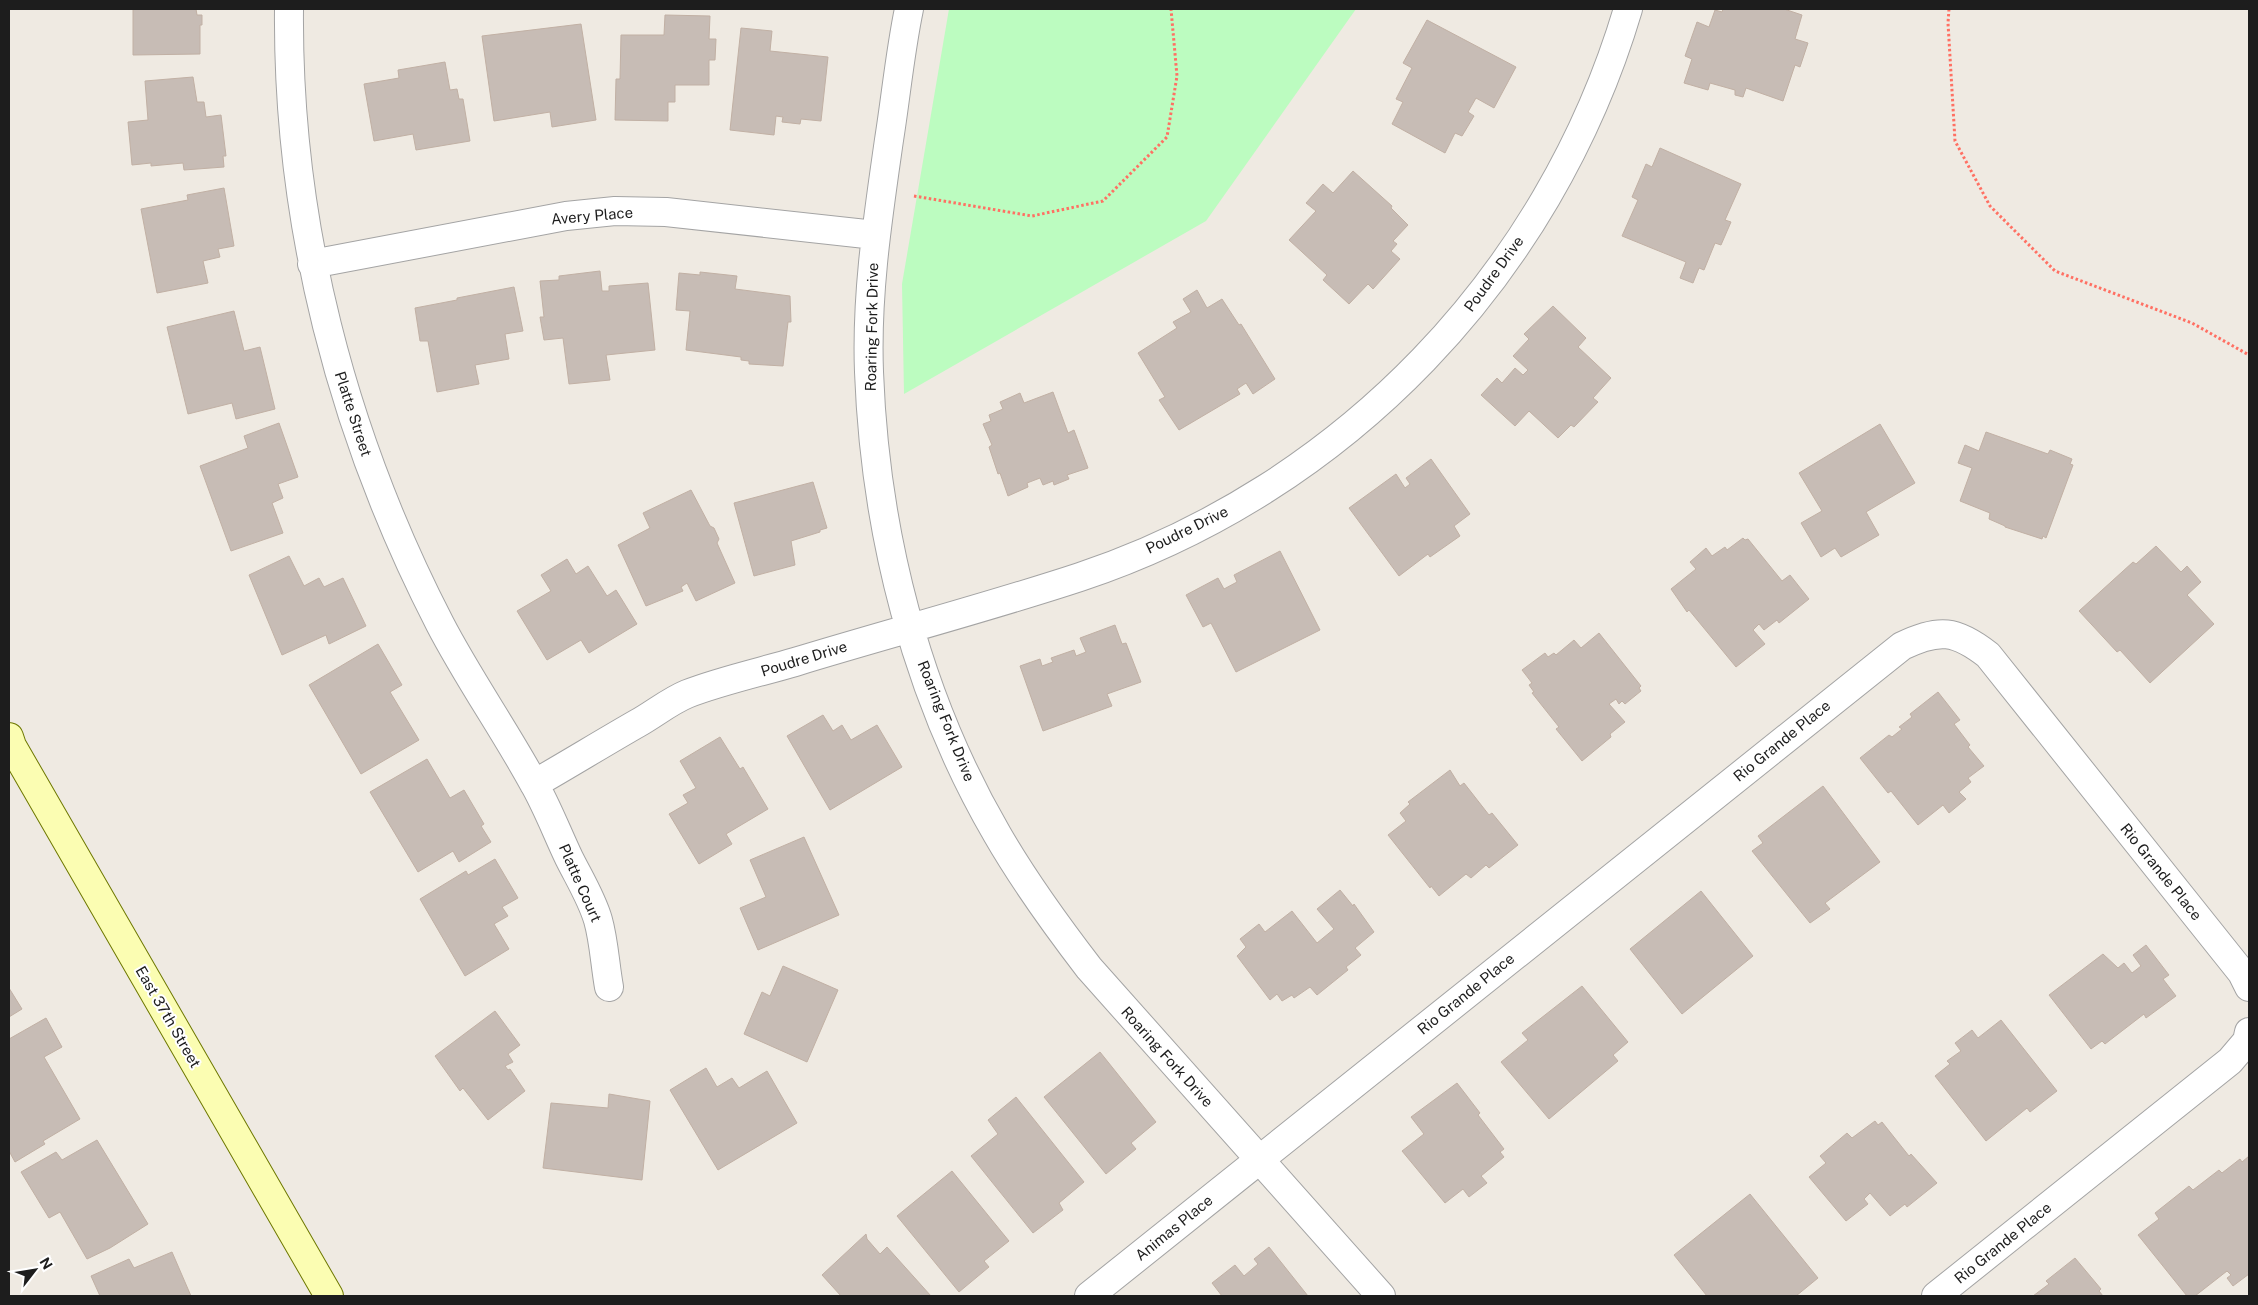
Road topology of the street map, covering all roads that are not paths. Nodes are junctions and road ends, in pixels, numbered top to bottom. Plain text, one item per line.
1 (289, 9) edge
2 (909, 9) edge
3 (1628, 9) edge
4 (875, 235) junction
5 (312, 264) junction
6 (909, 628) junction
7 (9, 737) edge
8 (534, 784) junction
9 (609, 987) dead end
10 (2249, 987) edge
11 (2249, 1032) edge
12 (1259, 1160) junction
13 (329, 1296) edge
14 (1089, 1296) edge
15 (1381, 1296) edge
16 (1936, 1296) edge

1 - 5 street, Platte Street
2 - 4 street, Roaring Fork Drive
3 - 6 street, Poudre Drive
4 - 5 street, Avery Place
4 - 6 street, Roaring Fork Drive
5 - 8 street, Platte Street
6 - 8 street, Poudre Drive
6 - 12 street, Roaring Fork Drive
7 - 13 main road, East 37th Street
8 - 9 street, Platte Court
10 - 12 street, Rio Grande Place
11 - 16 street, Rio Grande Place
12 - 14 street, Animas Place
12 - 15 street, Roaring Fork Drive

